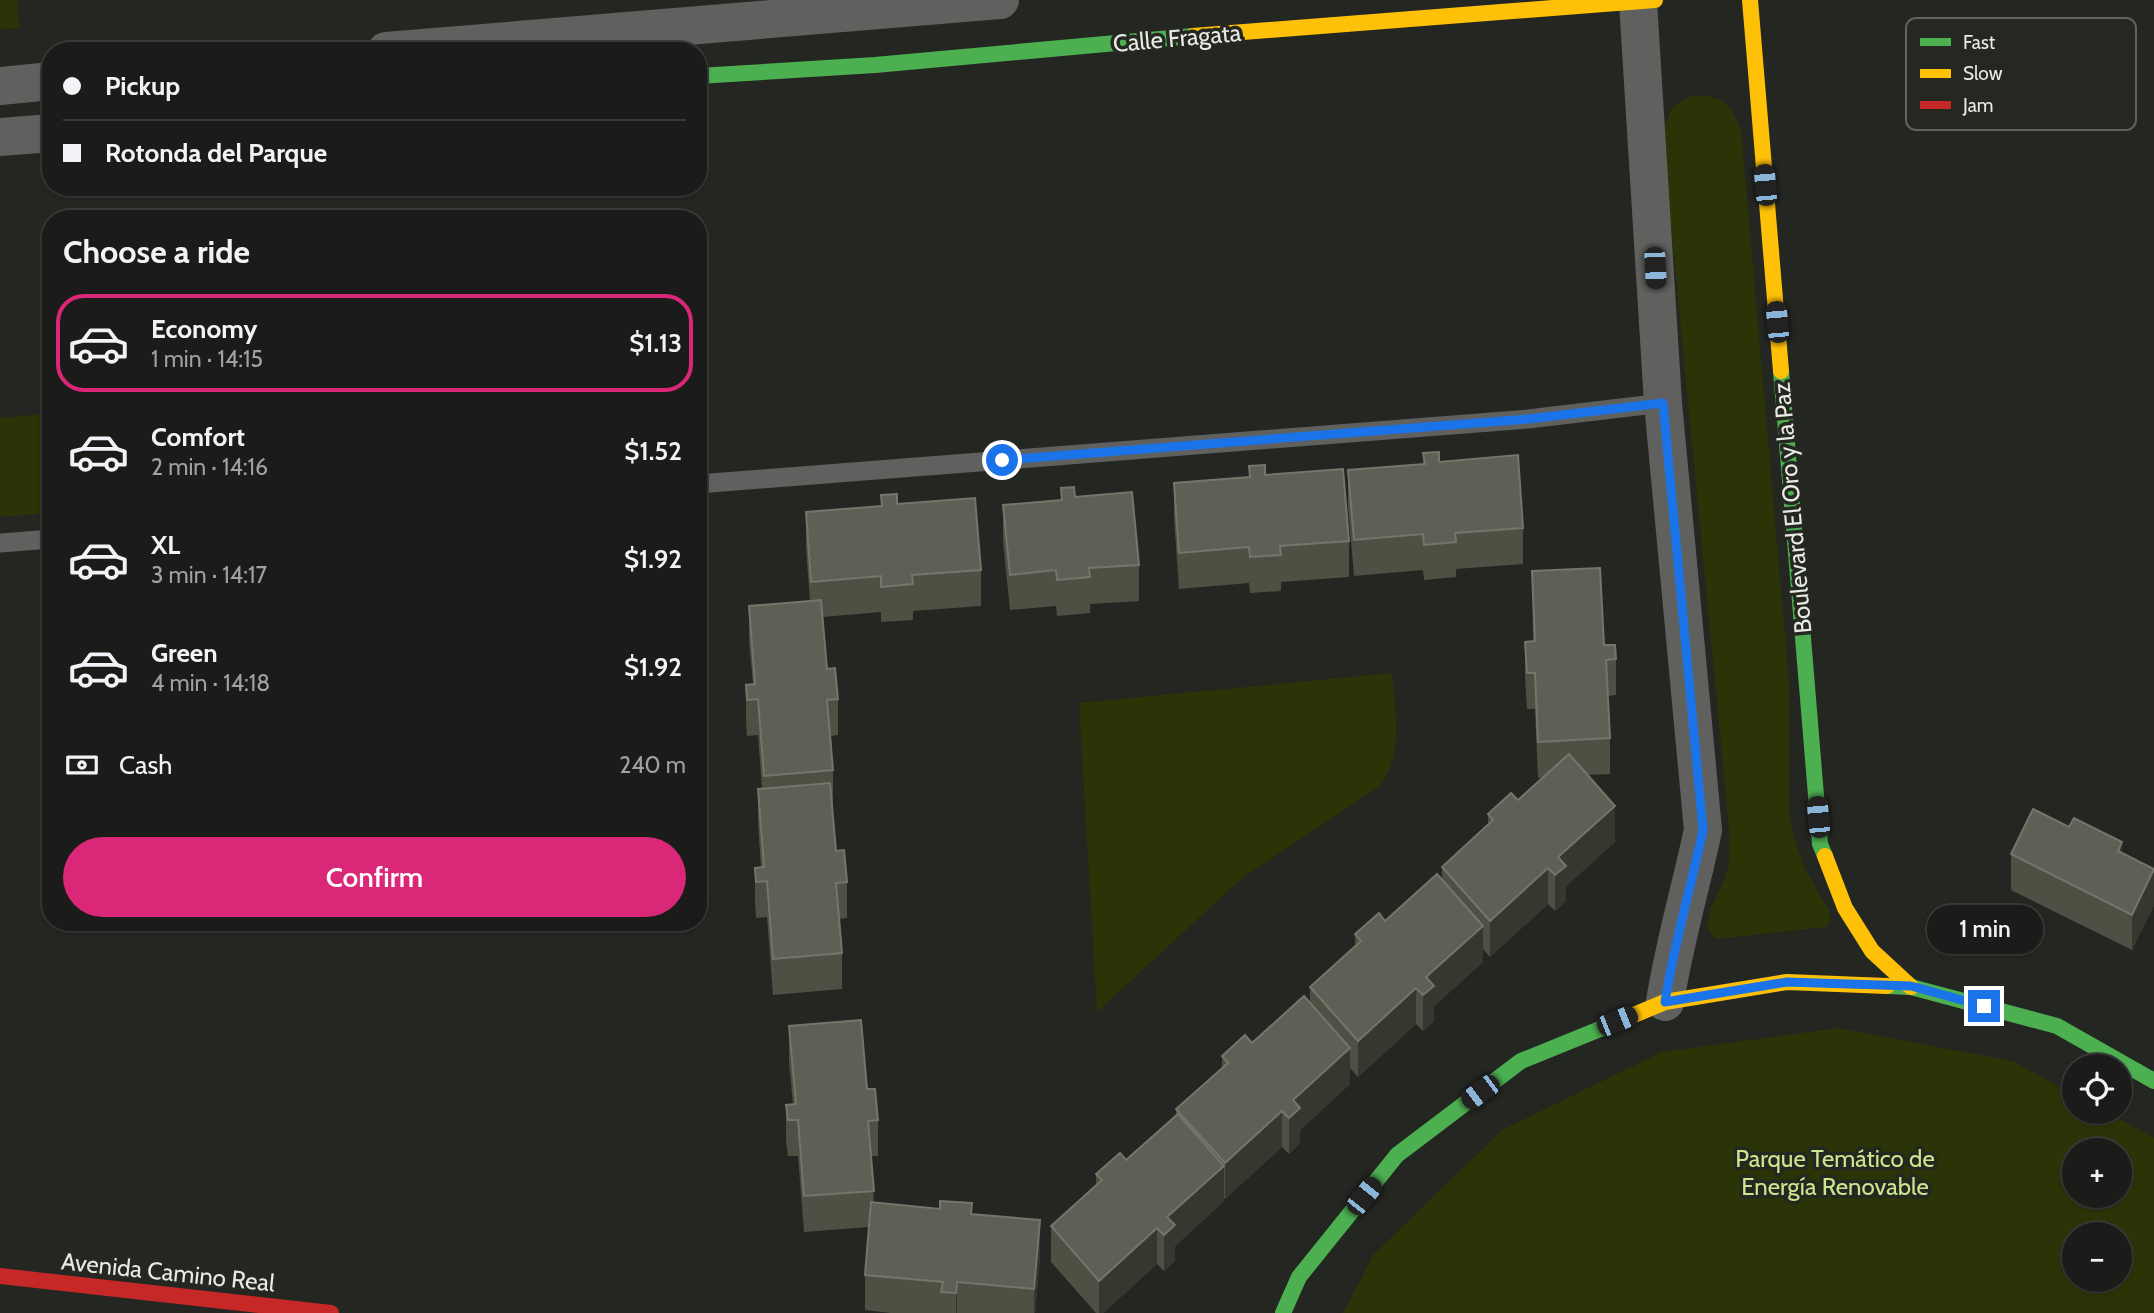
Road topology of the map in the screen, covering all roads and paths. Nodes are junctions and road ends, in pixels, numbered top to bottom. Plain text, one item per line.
1 (1000, 0) edge
2 (1750, 0) edge
3 (1643, 1) edge
4 (870, 5) edge
5 (821, 8) edge
6 (477, 42) edge
7 (707, 75) edge
8 (42, 82) edge
9 (0, 86) edge
10 (42, 134) edge
11 (0, 137) edge
12 (1663, 403) junction
13 (707, 483) edge
14 (42, 540) edge
15 (0, 543) edge
16 (1911, 986) junction
17 (1665, 1002) junction
18 (2154, 1081) edge
19 (0, 1276) edge
20 (331, 1313) edge
21 (1283, 1313) edge

1 - 4 street
2 - 16 street, Boulevard El Oro y la Paz
3 - 7 street, Calle Fragata
3 - 12 street
4 - 5 street
5 - 6 street
8 - 9 street
10 - 11 street
12 - 13 lane
12 - 17 street
14 - 15 lane
16 - 17 street
16 - 18 street
17 - 21 street
19 - 20 street, Avenida Camino Real

